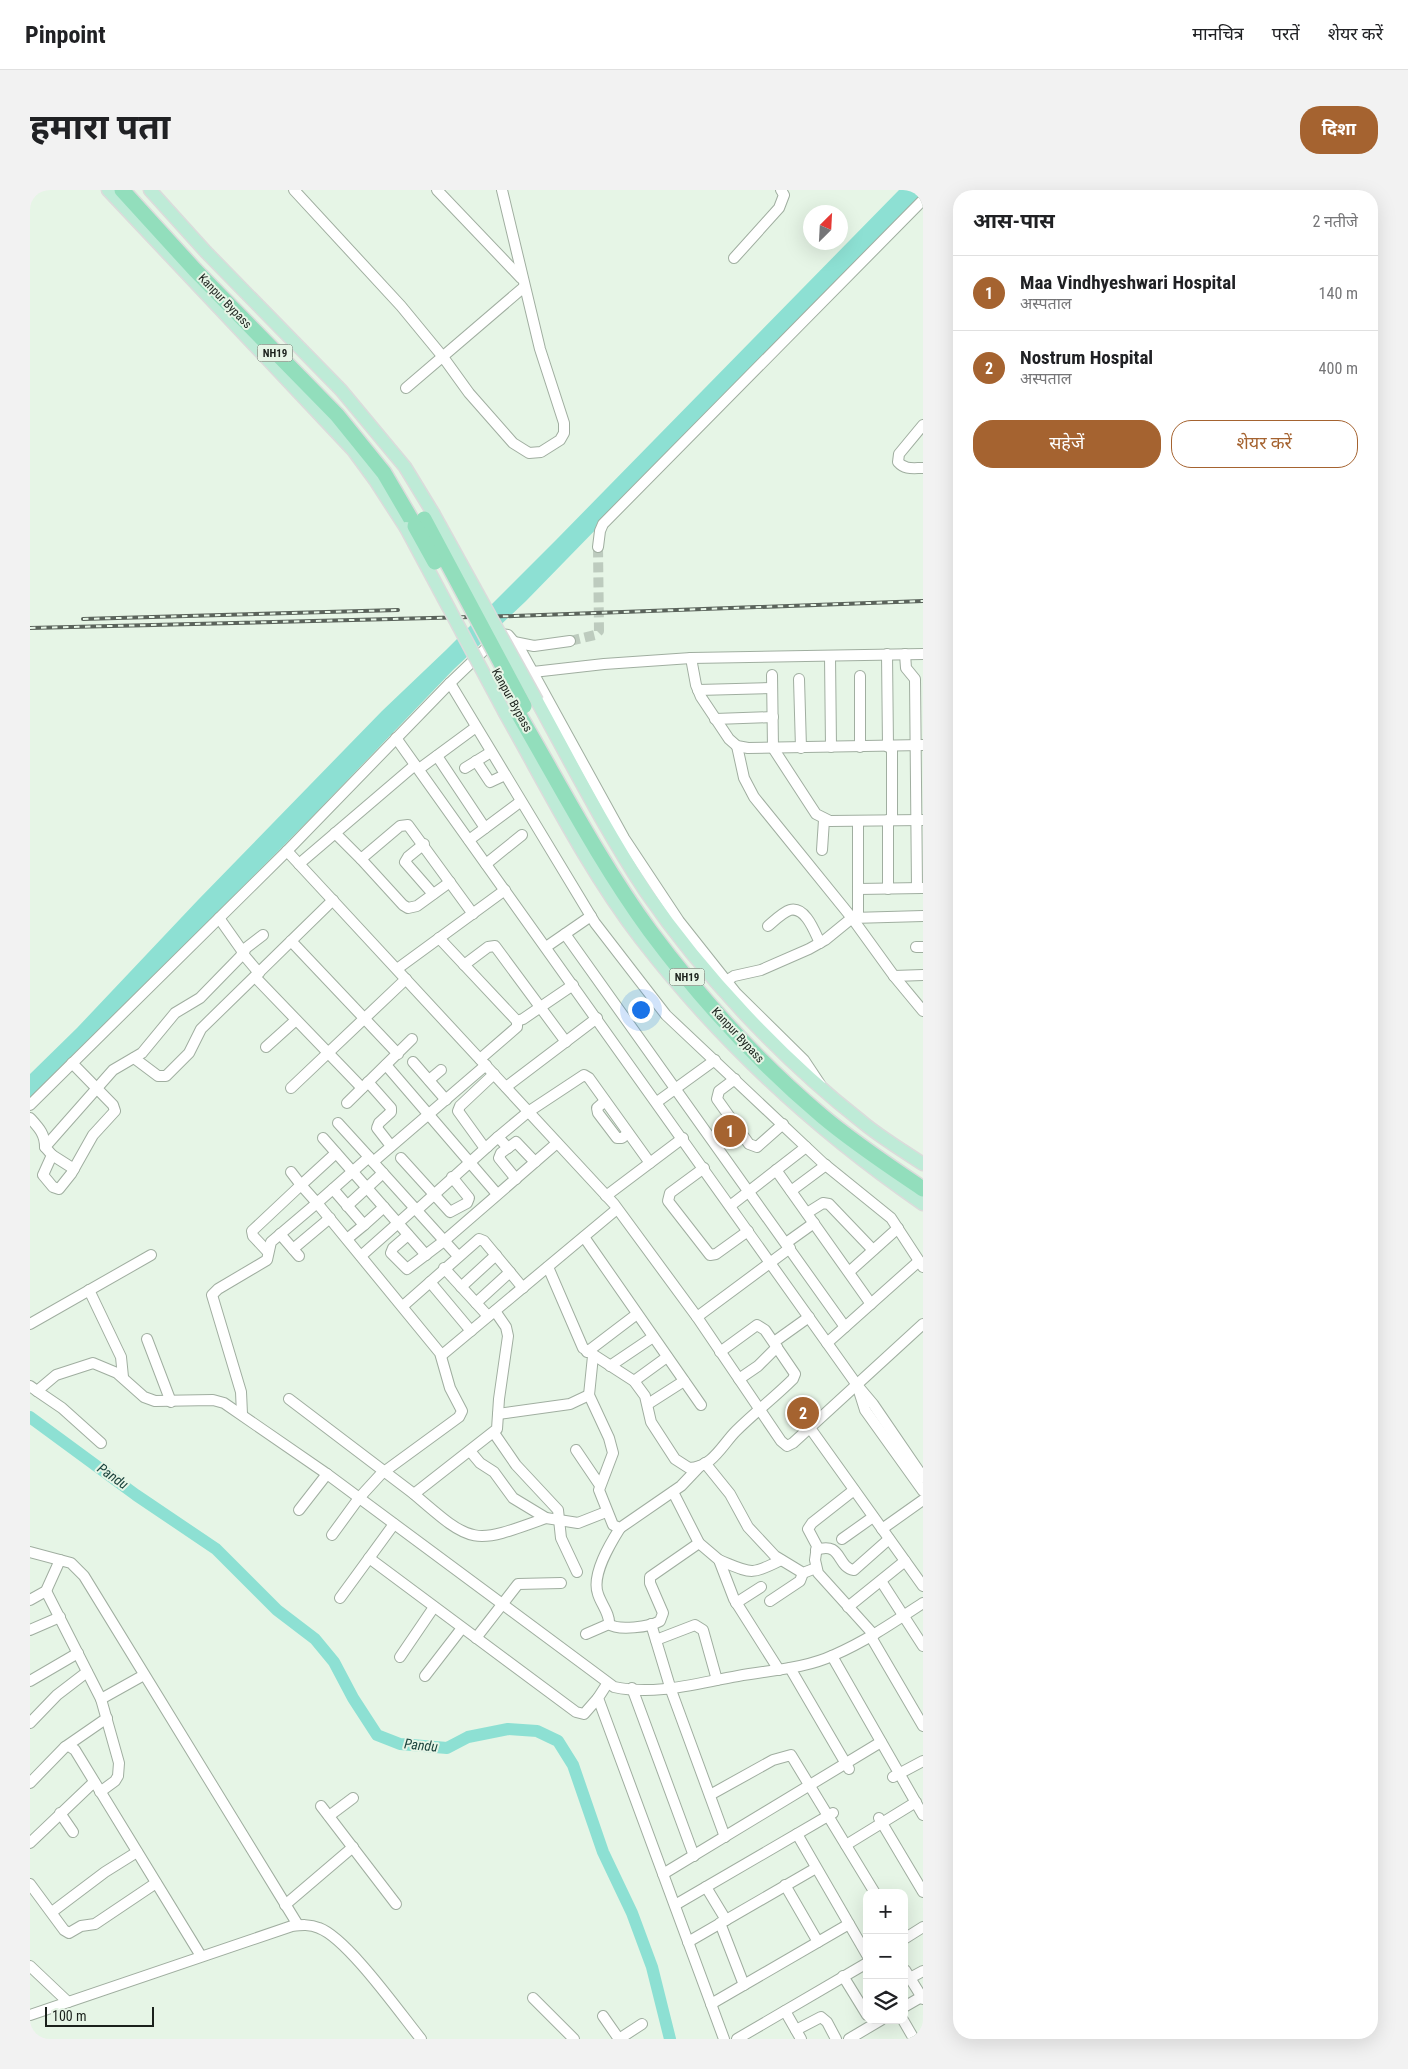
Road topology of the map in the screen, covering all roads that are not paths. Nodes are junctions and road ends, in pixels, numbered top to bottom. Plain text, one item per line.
1 (108, 190) edge
2 (122, 190) edge
3 (135, 190) edge
4 (150, 190) edge
5 (294, 190) edge
6 (437, 190) edge
7 (502, 190) edge
8 (781, 190) edge
9 (923, 200) edge
10 (734, 258) dead end
11 (523, 283) junction
12 (443, 356) junction
13 (406, 388) dead end
14 (923, 425) edge
15 (923, 468) edge
16 (419, 521) junction
17 (598, 547) tunnel mouth
18 (570, 641) tunnel mouth
19 (514, 642) junction
20 (886, 654) junction
21 (905, 654) junction
22 (923, 654) edge
23 (830, 656) junction
24 (691, 658) junction
25 (533, 672) junction
26 (772, 674) dead end
27 (860, 676) dead end
28 (799, 679) dead end
29 (450, 683) junction
30 (772, 688) junction
31 (698, 690) junction
32 (773, 718) junction
33 (715, 719) junction
34 (476, 727) junction
35 (396, 738) junction
36 (919, 745) edge
37 (737, 746) junction
38 (831, 747) junction
39 (860, 747) junction
40 (890, 747) junction
41 (773, 748) junction
42 (801, 748) junction
43 (491, 752) junction
44 (437, 756) junction
45 (476, 761) junction
46 (417, 767) junction
47 (465, 768) dead end
48 (505, 775) junction
49 (520, 802) junction
50 (824, 820) junction
51 (890, 820) junction
52 (919, 820) edge
53 (858, 821) junction
54 (485, 828) junction
55 (335, 833) junction
56 (522, 835) dead end
57 (469, 840) junction
58 (424, 844) junction
59 (822, 850) dead end
60 (287, 851) junction
61 (361, 859) junction
62 (299, 864) junction
63 (486, 864) junction
64 (450, 882) junction
65 (920, 888) edge
66 (858, 889) junction
67 (888, 889) junction
68 (505, 890) junction
69 (433, 894) junction
70 (333, 900) junction
71 (473, 914) junction
72 (591, 916) junction
73 (923, 916) edge
74 (219, 918) junction
75 (855, 918) junction
76 (768, 926) dead end
77 (565, 934) junction
78 (263, 935) dead end
79 (439, 938) junction
80 (291, 941) junction
81 (820, 943) junction
82 (546, 947) junction
83 (464, 965) junction
84 (397, 969) junction
85 (257, 975) junction
86 (923, 975) edge
87 (894, 976) junction
88 (406, 979) junction
89 (726, 981) junction
90 (573, 985) junction
91 (540, 1008) junction
92 (923, 1011) edge
93 (364, 1018) junction
94 (597, 1018) junction
95 (296, 1020) junction
96 (516, 1021) junction
97 (412, 1039) dead end
98 (566, 1042) junction
99 (266, 1047) dead end
100 (328, 1053) junction
101 (398, 1054) junction
102 (134, 1058) junction
103 (715, 1060) junction
104 (413, 1062) dead end
105 (483, 1062) junction
106 (72, 1063) junction
107 (386, 1065) junction
108 (441, 1070) dead end
109 (494, 1074) junction
110 (429, 1080) junction
111 (735, 1080) junction
112 (365, 1085) junction
113 (506, 1087) junction
114 (97, 1088) junction
115 (292, 1088) dead end
116 (822, 1088) junction
117 (675, 1089) junction
118 (446, 1100) junction
119 (657, 1102) junction
120 (346, 1103) dead end
121 (30, 1106) edge
122 (528, 1112) junction
123 (428, 1114) junction
124 (30, 1118) edge
125 (338, 1123) dead end
126 (783, 1124) junction
127 (498, 1137) junction
128 (323, 1138) dead end
129 (683, 1138) junction
130 (558, 1143) junction
131 (391, 1146) junction
132 (487, 1147) junction
133 (806, 1147) junction
134 (508, 1148) junction
135 (48, 1151) junction
136 (336, 1153) junction
137 (401, 1158) dead end
138 (371, 1160) junction
139 (469, 1162) junction
140 (535, 1162) junction
141 (650, 1163) junction
142 (923, 1164) edge
143 (826, 1165) junction
144 (704, 1168) junction
145 (74, 1169) junction
146 (776, 1170) junction
147 (290, 1172) dead end
148 (353, 1172) junction
149 (383, 1173) junction
150 (452, 1177) junction
151 (923, 1178) edge
152 (516, 1179) junction
153 (301, 1185) junction
154 (367, 1188) junction
155 (333, 1189) junction
156 (923, 1189) edge
157 (750, 1191) junction
158 (791, 1191) junction
159 (497, 1194) junction
160 (433, 1195) junction
161 (606, 1196) junction
162 (317, 1203) junction
163 (923, 1204) edge
164 (347, 1206) junction
165 (730, 1206) junction
166 (384, 1207) junction
167 (617, 1208) junction
168 (416, 1209) junction
169 (807, 1213) junction
170 (330, 1218) junction
171 (814, 1223) junction
172 (398, 1224) junction
173 (364, 1225) junction
174 (898, 1228) junction
175 (748, 1231) junction
176 (280, 1234) junction
177 (408, 1235) junction
178 (584, 1237) junction
179 (347, 1239) junction
180 (444, 1241) junction
181 (788, 1245) junction
182 (874, 1250) junction
183 (268, 1252) junction
184 (151, 1255) dead end
185 (426, 1255) junction
186 (496, 1255) junction
187 (361, 1256) junction
188 (458, 1256) junction
189 (770, 1262) junction
190 (921, 1264) edge
191 (548, 1267) junction
192 (444, 1268) junction
193 (510, 1272) junction
194 (849, 1272) junction
195 (430, 1282) junction
196 (462, 1287) junction
197 (523, 1288) junction
198 (89, 1290) junction
199 (476, 1303) junction
200 (871, 1304) junction
201 (403, 1306) junction
202 (492, 1314) junction
203 (638, 1314) junction
204 (697, 1317) junction
205 (809, 1317) junction
206 (766, 1318) dead end
207 (30, 1324) edge
208 (923, 1324) edge
209 (756, 1325) junction
210 (846, 1327) junction
211 (471, 1331) junction
212 (653, 1337) junction
213 (146, 1339) dead end
214 (827, 1343) junction
215 (775, 1345) junction
216 (720, 1352) junction
217 (590, 1354) junction
218 (442, 1355) junction
219 (668, 1357) junction
220 (610, 1366) junction
221 (123, 1377) junction
222 (739, 1379) junction
223 (634, 1381) junction
224 (684, 1381) junction
225 (857, 1385) junction
226 (33, 1389) edge
227 (589, 1394) junction
228 (288, 1399) dead end
229 (171, 1402) junction
230 (648, 1404) junction
231 (701, 1405) dead end
232 (760, 1410) junction
233 (242, 1414) junction
234 (498, 1414) junction
235 (810, 1428) junction
236 (494, 1433) junction
237 (101, 1443) dead end
238 (576, 1450) dead end
239 (470, 1451) junction
240 (703, 1465) junction
241 (385, 1471) junction
242 (327, 1474) junction
243 (923, 1478) edge
244 (599, 1484) junction
245 (854, 1490) junction
246 (923, 1491) edge
247 (673, 1492) junction
248 (414, 1494) junction
249 (359, 1498) junction
250 (923, 1500) edge
251 (299, 1510) dead end
252 (606, 1512) junction
253 (873, 1517) junction
254 (546, 1518) junction
255 (560, 1522) junction
256 (394, 1524) junction
257 (620, 1528) junction
258 (882, 1529) junction
259 (332, 1535) dead end
260 (842, 1539) dead end
261 (889, 1539) junction
262 (700, 1543) junction
263 (816, 1550) junction
264 (30, 1552) edge
265 (369, 1558) junction
266 (60, 1560) junction
267 (719, 1560) junction
268 (781, 1560) junction
269 (905, 1562) junction
270 (816, 1568) junction
271 (856, 1569) junction
272 (577, 1572) dead end
273 (803, 1573) junction
274 (845, 1578) dead end
275 (881, 1581) junction
276 (561, 1583) dead end
277 (923, 1586) edge
278 (761, 1587) dead end
279 (46, 1591) junction
280 (340, 1598) dead end
281 (30, 1600) edge
282 (770, 1601) dead end
283 (736, 1603) junction
284 (923, 1603) edge
285 (501, 1604) junction
286 (434, 1607) junction
287 (848, 1607) junction
288 (905, 1615) junction
289 (60, 1617) junction
290 (609, 1624) junction
291 (651, 1624) junction
292 (462, 1628) junction
293 (30, 1630) edge
294 (586, 1634) dead end
295 (872, 1636) junction
296 (476, 1638) junction
297 (656, 1640) junction
298 (923, 1646) edge
299 (78, 1653) junction
300 (832, 1656) junction
301 (400, 1657) dead end
302 (790, 1668) junction
303 (779, 1670) junction
304 (87, 1672) junction
305 (144, 1674) junction
306 (425, 1676) dead end
307 (30, 1680) edge
308 (718, 1680) junction
309 (607, 1684) junction
310 (632, 1688) junction
311 (671, 1690) junction
312 (598, 1698) junction
313 (101, 1699) junction
314 (107, 1718) junction
315 (30, 1723) edge
316 (923, 1726) edge
317 (881, 1742) junction
318 (65, 1747) junction
319 (923, 1761) edge
320 (848, 1766) junction
321 (896, 1776) junction
322 (94, 1782) junction
323 (30, 1783) edge
324 (809, 1786) junction
325 (100, 1792) junction
326 (710, 1795) junction
327 (353, 1798) dead end
328 (916, 1802) junction
329 (321, 1806) dead end
330 (60, 1813) junction
331 (830, 1814) junction
332 (923, 1815) edge
333 (329, 1816) junction
334 (880, 1820) junction
335 (73, 1832) dead end
336 (797, 1834) junction
337 (725, 1837) junction
338 (30, 1843) edge
339 (846, 1845) junction
340 (353, 1847) junction
341 (137, 1852) junction
342 (694, 1856) junction
343 (816, 1868) junction
344 (663, 1874) junction
345 (156, 1883) junction
346 (30, 1884) edge
347 (786, 1885) junction
348 (706, 1887) junction
349 (873, 1889) edge
350 (923, 1892) edge
351 (396, 1904) dead end
352 (285, 1905) junction
353 (674, 1905) junction
354 (52, 1912) junction
355 (723, 1921) junction
356 (849, 1924) junction
357 (298, 1925) junction
358 (923, 1927) edge
359 (923, 1934) edge
360 (908, 1939) edge
361 (908, 1940) edge
362 (688, 1942) junction
363 (818, 1942) junction
364 (863, 1948) edge
365 (201, 1956) junction
366 (863, 1965) edge
367 (30, 1966) edge
368 (923, 1971) edge
369 (908, 1974) edge
370 (843, 1976) junction
371 (744, 1985) junction
372 (923, 1997) edge
373 (533, 1998) dead end
374 (68, 2002) junction
375 (711, 2004) junction
376 (908, 2005) edge
377 (863, 2008) edge
378 (785, 2011) junction
379 (30, 2015) edge
380 (603, 2016) dead end
381 (642, 2024) dead end
382 (871, 2024) edge
383 (904, 2024) edge
384 (799, 2035) edge
385 (909, 2037) edge
386 (421, 2039) edge
387 (574, 2039) edge
388 (619, 2039) edge
389 (724, 2039) edge
390 (737, 2039) edge
391 (836, 2039) edge
392 (849, 2039) edge

1 - 16 main road
2 - 16 highway, Kanpur Bypass / NH19
3 - 16 highway, Kanpur Bypass / NH19
4 - 16 main road
5 - 12 street
6 - 11 street
7 - 11 street
8 - 10 street
9 - 17 street
11 - 12 street
11 - 12 street
12 - 13 street
14 - 15 street
16 - 116 main road, bridge
16 - 151 highway, Kanpur Bypass / NH19, bridge
16 - 156 highway, Kanpur Bypass / NH19, bridge
16 - 163 main road, bridge
18 - 19 street
19 - 25 street
19 - 29 street
20 - 21 street
20 - 23 street
20 - 40 street
21 - 22 street
21 - 36 street
23 - 24 street
23 - 38 street
24 - 25 street
24 - 31 street
25 - 89 street
26 - 30 street
27 - 39 street
28 - 42 street
29 - 34 street
29 - 35 street
30 - 31 street
30 - 32 street
31 - 33 street
32 - 33 street
32 - 41 street
33 - 37 street
34 - 43 street
34 - 44 street
35 - 46 street
35 - 60 street
36 - 40 street
36 - 52 street
37 - 41 street
37 - 75 street
38 - 39 street
38 - 42 street
39 - 40 street
40 - 51 street
41 - 42 street
41 - 50 street
43 - 45 street
43 - 48 street
44 - 46 street
44 - 54 street
45 - 47 street
45 - 48 street
46 - 55 street
46 - 57 street
48 - 49 street
49 - 54 street
49 - 72 street
50 - 53 street
50 - 59 street
51 - 52 street
51 - 53 street
51 - 67 street
52 - 65 street
53 - 66 street
54 - 57 street
55 - 61 street
55 - 62 street
56 - 63 street
57 - 63 street
58 - 61 street
58 - 64 street
58 - 69 street
60 - 62 street
60 - 74 street
61 - 69 street
62 - 70 street
63 - 68 street
64 - 69 street
64 - 71 street
65 - 67 street
66 - 67 street
66 - 75 street
68 - 71 street
68 - 82 street
70 - 80 street
70 - 84 street
71 - 79 street
72 - 77 street
72 - 103 street
73 - 75 street
74 - 102 street
74 - 106 street
75 - 81 street
75 - 87 street
76 - 81 street
77 - 82 street
77 - 117 street
78 - 85 street
79 - 83 street
79 - 84 street
80 - 85 street
80 - 93 street
81 - 89 street
82 - 90 street
83 - 91 street
83 - 96 street
84 - 88 street
85 - 95 street
85 - 102 street
86 - 87 street
87 - 92 street
88 - 93 street
88 - 105 street
89 - 116 street
90 - 91 street
90 - 94 street
91 - 96 street
91 - 98 street
93 - 100 street
93 - 101 street
94 - 98 street
94 - 119 street
95 - 99 street
95 - 100 street
96 - 105 street
97 - 101 street
98 - 113 street
100 - 112 street
100 - 115 street
101 - 107 street
102 - 114 street
103 - 111 street
103 - 117 street
104 - 110 street
105 - 109 street
105 - 118 street
106 - 114 street
106 - 121 street
107 - 112 street
107 - 123 street
108 - 110 street
109 - 113 street
109 - 132 street
110 - 118 street
111 - 126 street
111 - 126 street
112 - 120 street
112 - 131 street
113 - 122 street
114 - 135 street
114 - 145 street
116 - 142 main road
117 - 119 street
117 - 157 street
118 - 123 street
119 - 129 street
122 - 127 street
122 - 130 street
122 - 141 street
123 - 131 street
123 - 139 street
124 - 135 street
125 - 138 street
126 - 133 street
127 - 132 street
127 - 134 street
128 - 136 street
129 - 141 street
129 - 144 street
130 - 140 street
130 - 161 street
131 - 138 street
132 - 139 street
133 - 143 street
133 - 146 street
134 - 140 street
134 - 152 street
135 - 145 street
135 - 145 street
136 - 148 street
136 - 153 street
137 - 160 street
138 - 148 street
138 - 149 street
139 - 150 street
139 - 159 street
140 - 152 street
141 - 161 street
143 - 158 street
143 - 174 street
144 - 165 street
144 - 175 street
146 - 157 street
146 - 158 street
147 - 153 street
148 - 154 street
148 - 155 street
149 - 154 street
149 - 168 street
150 - 160 street
150 - 160 street
152 - 159 street
153 - 162 street
153 - 183 street
154 - 164 street
154 - 166 street
155 - 162 street
155 - 164 street
157 - 165 street
157 - 181 street
158 - 169 street
159 - 180 street
160 - 168 street
161 - 167 street
162 - 170 street
162 - 176 street
164 - 173 street
165 - 175 street
166 - 172 street
166 - 173 street
167 - 178 street
167 - 204 street
168 - 172 street
168 - 180 street
169 - 171 street
169 - 182 street
170 - 176 street
170 - 179 street
171 - 181 street
171 - 194 street
172 - 177 street
172 - 187 street
173 - 179 street
174 - 182 street
174 - 190 street
175 - 189 street
176 - 183 street
177 - 185 street
177 - 185 street
178 - 191 street
178 - 203 street
179 - 187 street
180 - 185 street
180 - 188 street
181 - 189 street
181 - 210 street
182 - 194 street
183 - 233 street
184 - 198 street
186 - 188 street
186 - 193 street
186 - 196 street
187 - 201 street
188 - 192 street
189 - 204 street
189 - 205 street
190 - 200 street
191 - 197 street
191 - 217 street
192 - 195 street
192 - 196 street
193 - 197 street
193 - 199 street
194 - 200 street
195 - 201 street
195 - 211 street
196 - 199 street
197 - 202 street
198 - 207 street
198 - 221 street
199 - 202 street
200 - 210 street
201 - 218 street
202 - 211 street
202 - 234 street
203 - 212 street
203 - 217 street
204 - 216 street
205 - 214 street
205 - 215 street
206 - 209 street
208 - 225 street
209 - 215 street
209 - 216 street
210 - 214 street
211 - 218 street
212 - 219 street
212 - 220 street
213 - 229 street
214 - 225 street
215 - 222 street
215 - 232 street
216 - 222 street
217 - 220 street
217 - 227 street
218 - 241 street
219 - 223 street
219 - 224 street
220 - 223 street
221 - 226 street
221 - 229 street
222 - 232 street
223 - 230 street
224 - 230 street
224 - 231 street
225 - 235 street
225 - 243 street
225 - 246 street
226 - 237 street
227 - 234 street
227 - 244 street
228 - 241 street
229 - 233 street
230 - 240 street
232 - 235 street
232 - 240 street
233 - 242 street
234 - 236 street
235 - 245 street
236 - 239 street
236 - 255 street
238 - 244 street
239 - 248 street
239 - 254 street
240 - 247 street
240 - 268 street
241 - 248 street
241 - 249 street
242 - 249 street
242 - 251 street
244 - 252 street
245 - 253 street
245 - 263 street
247 - 257 street
247 - 262 street
248 - 254 street
249 - 256 street
249 - 259 street
250 - 258 street
252 - 255 street
252 - 257 street
253 - 258 street
253 - 260 street
254 - 255 street
255 - 272 street
256 - 265 street
256 - 285 street
257 - 290 street
258 - 261 street
261 - 269 street
261 - 271 street
262 - 267 street
262 - 291 street
263 - 270 street
263 - 271 street
264 - 266 street
265 - 280 street
265 - 286 street
266 - 279 street
266 - 305 street
267 - 268 street
267 - 283 street
268 - 273 street
269 - 275 street
269 - 277 street
270 - 273 street
270 - 287 street
271 - 274 street
273 - 282 street
275 - 287 street
275 - 288 street
276 - 285 street
278 - 283 street
279 - 281 street
279 - 289 street
283 - 303 street
284 - 288 street
285 - 296 street
285 - 309 street
286 - 292 street
286 - 301 street
287 - 295 street
288 - 295 street
288 - 298 street
289 - 293 street
289 - 299 street
290 - 291 street
290 - 294 street
291 - 297 street
292 - 296 street
292 - 306 street
295 - 300 street
295 - 316 street
296 - 312 street
297 - 308 street
297 - 311 street
299 - 304 street
299 - 307 street
300 - 302 street
300 - 317 street
302 - 303 street
302 - 320 street
303 - 308 street
304 - 313 street
304 - 315 street
305 - 313 street
305 - 352 street
308 - 311 street
309 - 310 street
309 - 312 street
310 - 311 street
310 - 342 street
311 - 326 street
312 - 344 street
313 - 314 street
314 - 318 street
314 - 325 street
317 - 320 street
317 - 321 street
318 - 322 street
318 - 323 street
319 - 321 street
320 - 324 street
321 - 328 street
322 - 325 street
322 - 330 street
324 - 326 street
324 - 331 street
324 - 337 street
325 - 341 street
326 - 337 street
327 - 333 street
328 - 332 street
328 - 334 street
329 - 333 street
330 - 335 street
330 - 338 street
331 - 336 street
331 - 339 street
333 - 340 street
334 - 339 street
334 - 350 street
336 - 343 street
336 - 348 street
337 - 342 street
339 - 349 street
340 - 351 street
340 - 352 street
341 - 345 street
341 - 354 street
342 - 344 street
343 - 347 street
343 - 356 street
344 - 353 street
345 - 354 street
345 - 365 street
346 - 354 street
347 - 355 street
347 - 363 street
348 - 353 street
348 - 355 street
352 - 357 street
353 - 362 street
355 - 362 street
355 - 371 street
356 - 363 street
356 - 364 street
357 - 365 street
357 - 386 street
358 - 360 street
359 - 361 street
362 - 375 street
363 - 371 street
365 - 374 street
366 - 370 street
367 - 374 street
368 - 369 street
369 - 372 street
370 - 377 street
370 - 378 street
371 - 375 street
372 - 376 street
373 - 387 street
374 - 379 street
375 - 389 street
378 - 384 street
378 - 390 street
380 - 388 street
381 - 388 street
382 - 392 street
383 - 385 street
384 - 391 street

